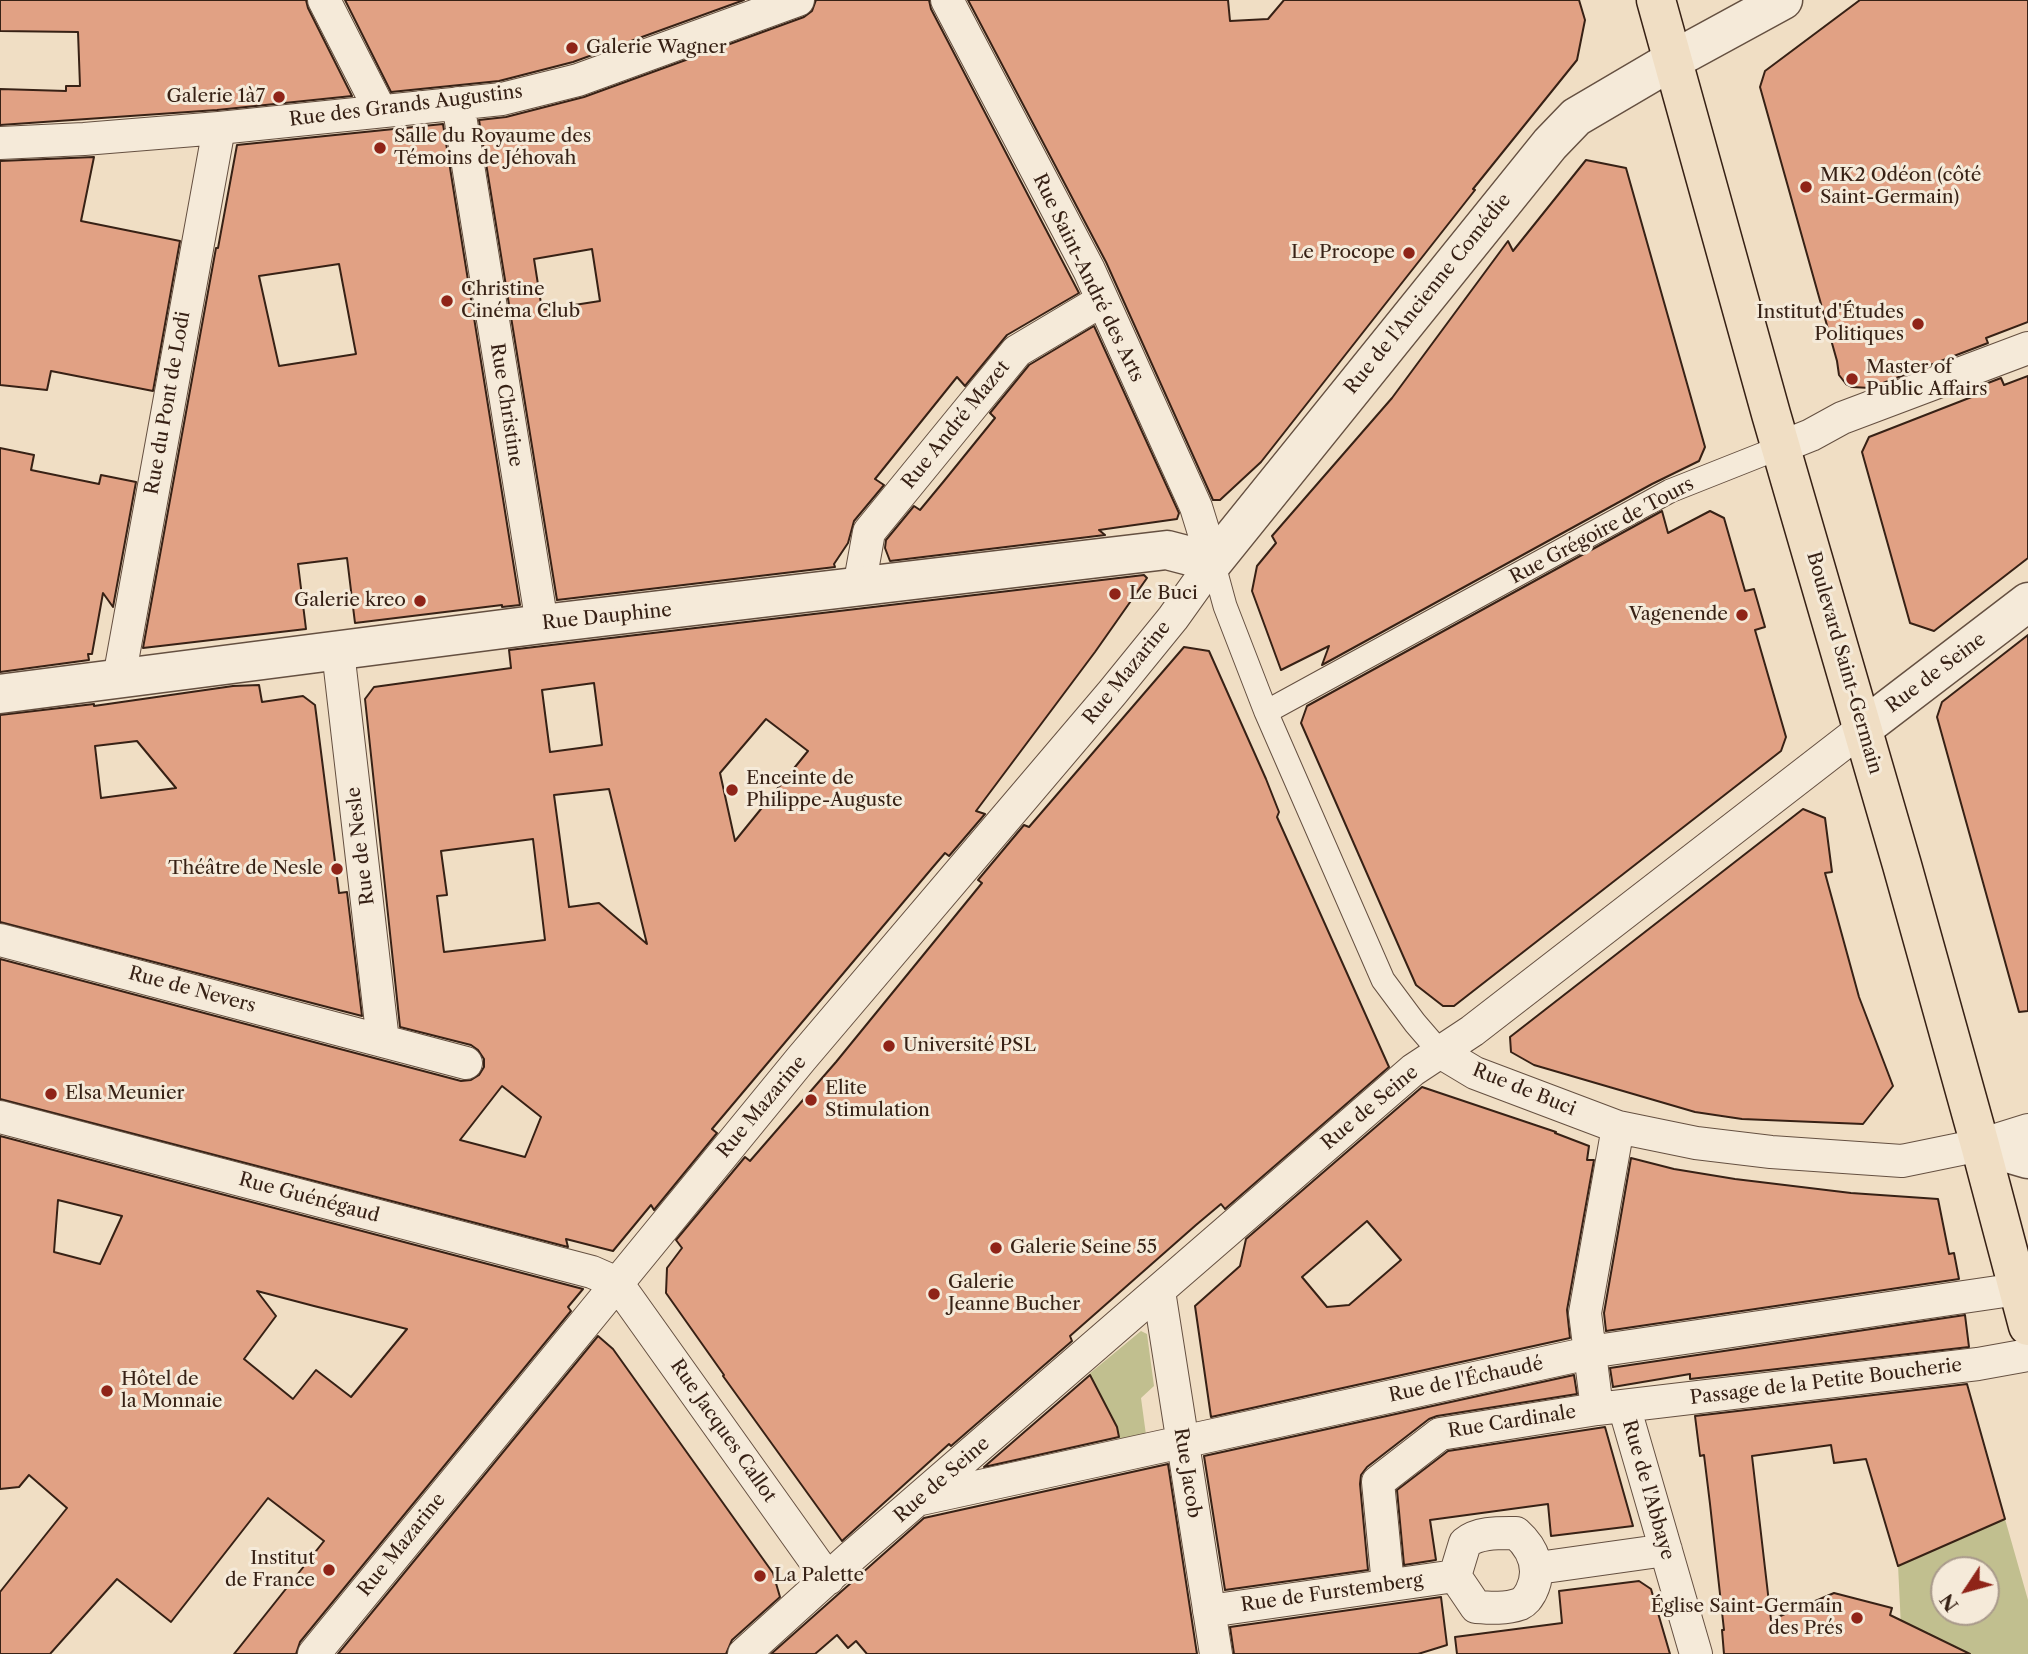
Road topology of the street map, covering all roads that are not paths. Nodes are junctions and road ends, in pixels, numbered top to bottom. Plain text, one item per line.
1 (324, 0) edge
2 (798, 0) edge
3 (947, 0) edge
4 (1656, 0) edge
5 (1770, 3) edge
6 (1673, 60) junction
7 (458, 103) junction
8 (380, 110) junction
9 (219, 128) junction
10 (0, 143) edge
11 (1101, 301) junction
12 (2028, 348) edge
13 (1781, 447) junction
14 (1213, 562) junction
15 (859, 587) junction
16 (2028, 604) edge
17 (542, 624) junction
18 (338, 651) junction
19 (119, 678) junction
20 (0, 694) edge
21 (1266, 712) junction
22 (1862, 729) junction
23 (0, 940) edge
24 (383, 1041) junction
25 (1440, 1052) junction
26 (466, 1063) dead end
27 (0, 1117) edge
28 (1618, 1127) junction
29 (2028, 1130) edge
30 (1980, 1145) junction
31 (2028, 1159) edge
32 (617, 1283) junction
33 (2018, 1289) junction
34 (1159, 1291) junction
35 (2028, 1326) edge
36 (1588, 1353) junction
37 (2028, 1354) edge
38 (1611, 1407) junction
39 (1182, 1440) junction
40 (920, 1500) junction
41 (1666, 1550) junction
42 (1538, 1568) junction
43 (1455, 1576) junction
44 (828, 1579) junction
45 (1388, 1585) junction
46 (1209, 1611) junction
47 (314, 1654) edge
48 (744, 1654) edge
49 (1216, 1654) edge
50 (1696, 1654) edge

1 - 8 street
2 - 7 street, Rue des Grands Augustins
3 - 11 street, Rue Saint-André des Arts
4 - 6 main road, Boulevard Saint-Germain
5 - 6 street, Rue de l'Ancienne Comédie
6 - 13 main road, Boulevard Saint-Germain
6 - 14 street, Rue de l'Ancienne Comédie
7 - 8 street, Rue des Grands Augustins
7 - 17 street, Rue Christine
8 - 9 street, Rue des Grands Augustins
9 - 10 street, Rue des Grands Augustins
9 - 19 street, Rue du Pont de Lodi
11 - 14 street, Rue Saint-André des Arts
11 - 15 street, Rue André Mazet
12 - 13 street, Rue Grégoire de Tours
13 - 21 street, Rue Grégoire de Tours
13 - 22 main road, Boulevard Saint-Germain
14 - 15 street, Rue Dauphine
14 - 21 street, Rue de Buci
14 - 32 street, Rue Mazarine
15 - 17 street, Rue Dauphine
16 - 22 street, Rue de Seine
17 - 18 street, Rue Dauphine
18 - 19 street, Rue Dauphine
18 - 24 street, Rue de Nesle
19 - 20 street, Rue Dauphine
21 - 25 street, Rue de Buci
22 - 25 street, Rue de Seine
22 - 30 main road, Boulevard Saint-Germain
23 - 24 street, Rue de Nevers
24 - 26 street, Rue de Nevers
25 - 28 street, Rue de Buci
25 - 34 street, Rue de Seine
27 - 32 street, Rue Guénégaud
28 - 30 street, Rue de Buci
28 - 36 street, Rue de l'Abbaye
29 - 30 street, Rue de Buci
30 - 31 street
30 - 33 main road, Boulevard Saint-Germain
32 - 44 street, Rue Jacques Callot
32 - 47 street, Rue Mazarine
33 - 35 main road, Boulevard Saint-Germain
33 - 36 street, Rue de l'Échaudé
34 - 39 street, Rue Jacob
34 - 40 street, Rue de Seine
36 - 38 street, Rue de l'Abbaye
36 - 39 street, Rue de l'Échaudé
37 - 38 street, Passage de la Petite Boucherie
38 - 41 street, Rue de l'Abbaye
38 - 45 street, Rue Cardinale
39 - 40 street, Rue de l'Échaudé
39 - 46 street, Rue Jacob
40 - 44 street, Rue de Seine
41 - 42 street
41 - 50 street, Rue de l'Abbaye
42 - 43 street
42 - 43 street
43 - 45 street, Rue de Furstemberg
44 - 48 street, Rue de Seine
45 - 46 street, Rue de Furstemberg
46 - 49 street, Rue Jacob

